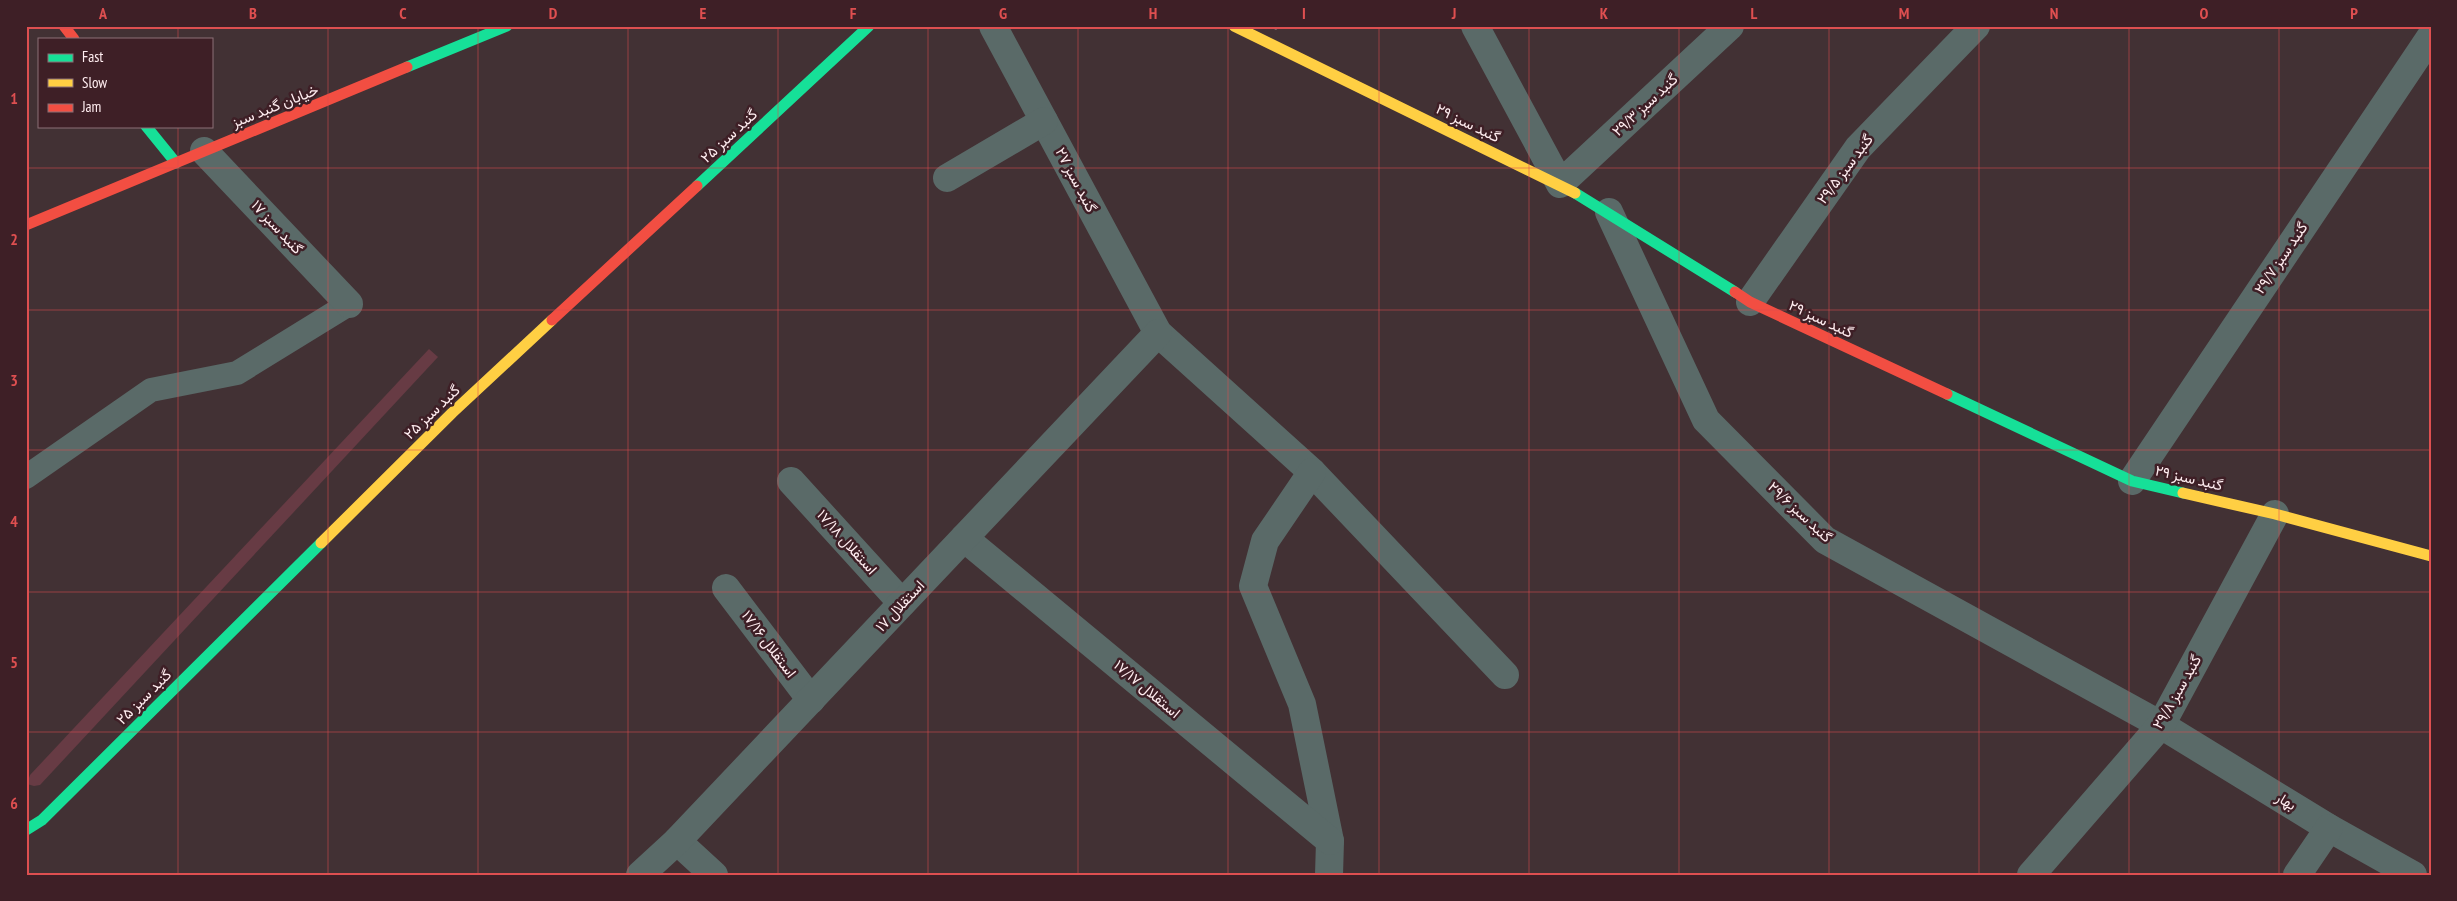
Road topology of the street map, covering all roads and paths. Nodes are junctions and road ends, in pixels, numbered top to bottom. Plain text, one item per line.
1 (64, 26) edge
2 (869, 26) edge
3 (994, 26) edge
4 (1234, 26) edge
5 (1475, 26) edge
6 (1730, 26) edge
7 (1976, 26) edge
8 (504, 27) edge
9 (2431, 36) edge
10 (73, 38) edge
11 (1044, 121) junction
12 (148, 128) edge
13 (204, 151) junction
14 (176, 163) junction
15 (947, 178) dead end
16 (1560, 184) junction
17 (1609, 212) junction
18 (26, 225) edge
19 (1750, 302) junction
20 (349, 304) joint
21 (1158, 333) junction
22 (1312, 472) junction
23 (26, 477) edge
24 (791, 481) dead end
25 (2132, 481) junction
26 (2275, 514) junction
27 (964, 538) junction
28 (2431, 556) edge
29 (726, 588) dead end
30 (902, 603) junction
31 (1505, 675) dead end
32 (811, 700) junction
33 (2161, 725) junction
34 (2329, 828) junction
35 (26, 830) edge
36 (1330, 840) junction
37 (677, 841) junction
38 (640, 875) edge
39 (714, 875) edge
40 (1329, 875) edge
41 (2031, 875) edge
42 (2297, 875) edge
43 (2413, 875) edge

1 - 10 street
2 - 35 street, گنبد سبز ۲۵
3 - 11 street, گنبد سبز ۲۷
4 - 16 street, گنبد سبز ۲۹
5 - 16 street
6 - 16 street, گنبد سبز ۲۹/۳
7 - 19 street, گنبد سبز ۲۹/۵
8 - 13 street, خیابان گنبد سبز
9 - 25 street, گنبد سبز ۲۹/۷
11 - 15 street
11 - 21 street, گنبد سبز ۲۷
12 - 14 street
13 - 14 street, خیابان گنبد سبز
13 - 20 street, گنبد سبز ۱۷
14 - 18 street, خیابان گنبد سبز
16 - 17 street, گنبد سبز ۲۹
17 - 19 street, گنبد سبز ۲۹
17 - 33 street, گنبد سبز ۲۹/۶
19 - 25 street, گنبد سبز ۲۹
20 - 23 lane
21 - 22 street, گنبد سبز ۲۷
21 - 27 street, استقلال ۱۷
22 - 31 street, گنبد سبز ۲۷
22 - 36 street
24 - 30 street, استقلال ۱۷/۱۸
25 - 26 street, گنبد سبز ۲۹
26 - 28 street, گنبد سبز ۲۹
26 - 33 street, گنبد سبز ۲۹/۸
27 - 30 street, استقلال ۱۷
27 - 36 street, استقلال ۱۷/۱۷
29 - 32 street, استقلال ۱۷/۱۶
30 - 32 street, استقلال ۱۷
32 - 37 street, استقلال ۱۷
33 - 34 street, بهار
33 - 41 street, گنبد سبز ۲۹/۸
34 - 42 street
34 - 43 street, بهار
36 - 40 street
37 - 38 street, استقلال ۱۷
37 - 39 street

